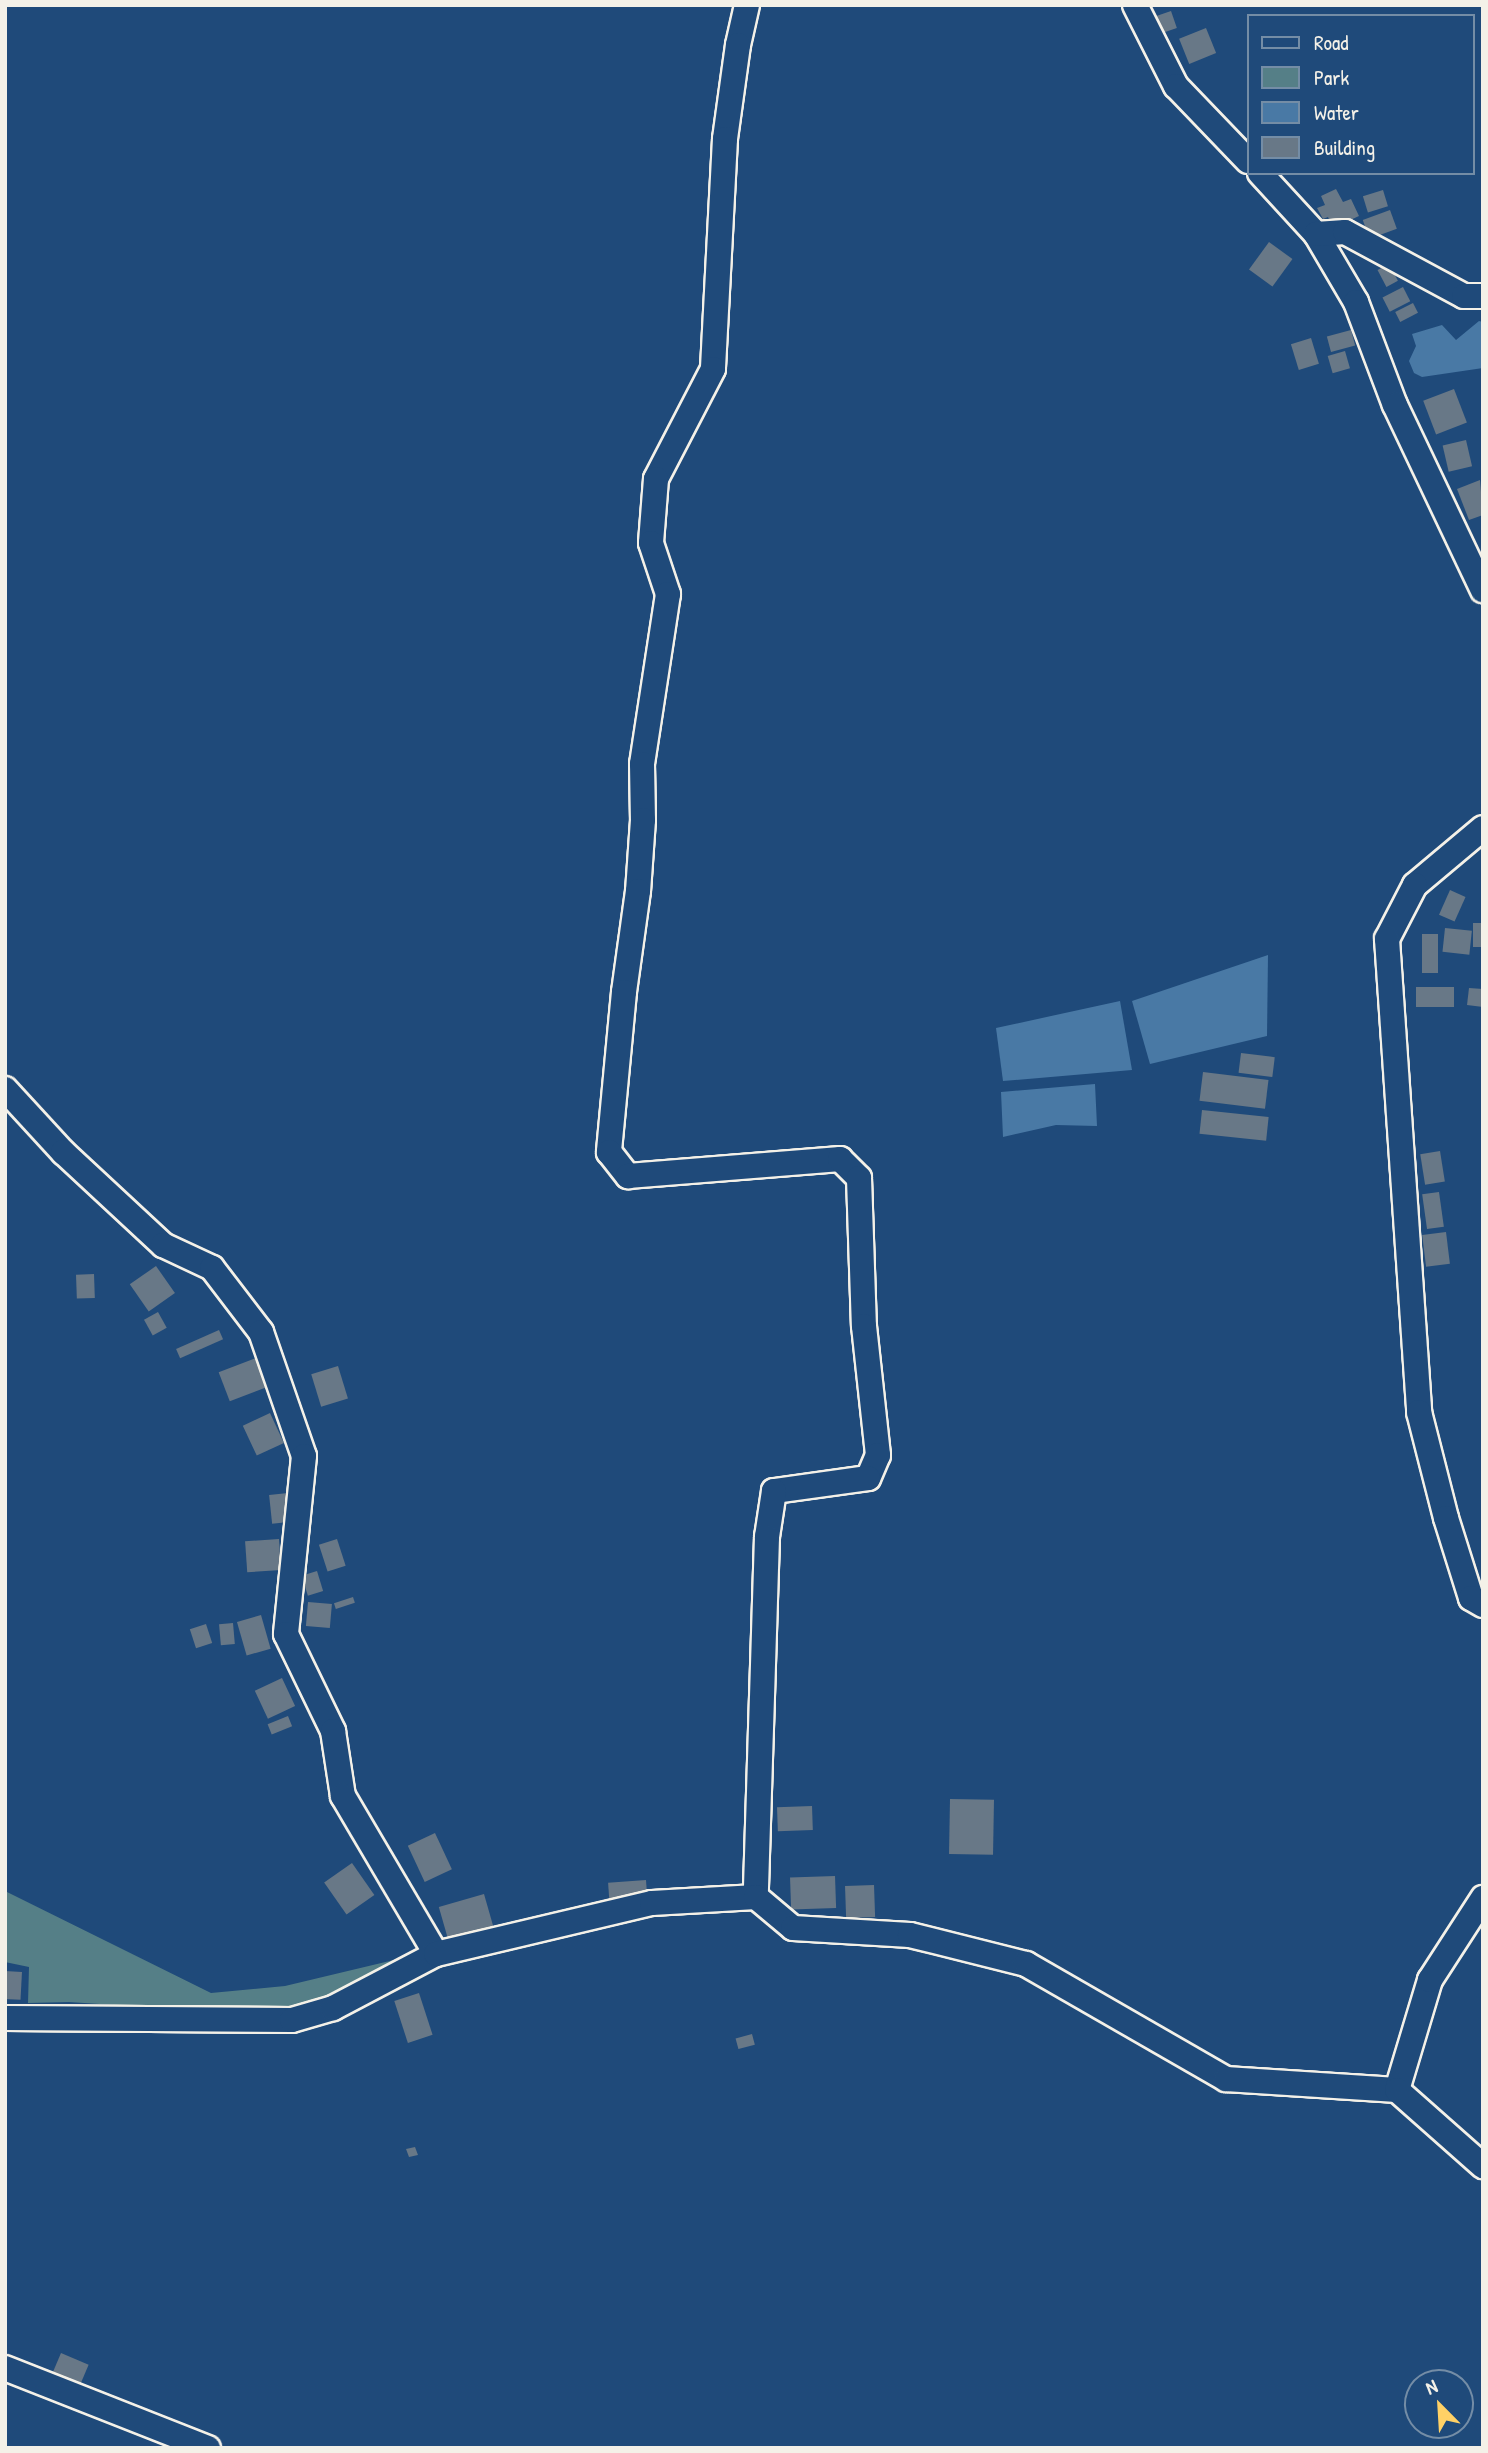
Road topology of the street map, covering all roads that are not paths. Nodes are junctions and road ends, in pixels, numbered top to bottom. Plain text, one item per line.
1 (747, 5) edge
2 (1135, 5) edge
3 (1246, 159) edge
4 (1262, 175) edge
5 (1316, 234) junction
6 (1483, 296) edge
7 (1483, 590) edge
8 (1483, 828) edge
9 (5, 1089) edge
10 (1483, 1605) edge
11 (756, 1897) junction
12 (1483, 1898) edge
13 (436, 1954) junction
14 (5, 2018) edge
15 (1397, 2090) junction
16 (1483, 2166) edge
17 (5, 2368) edge
18 (208, 2448) edge

1 - 11 street
2 - 3 street
4 - 5 street
5 - 6 street
5 - 7 street
8 - 10 street
9 - 13 street
11 - 13 street
11 - 15 street
12 - 15 street
13 - 14 street
15 - 16 street
17 - 18 street

